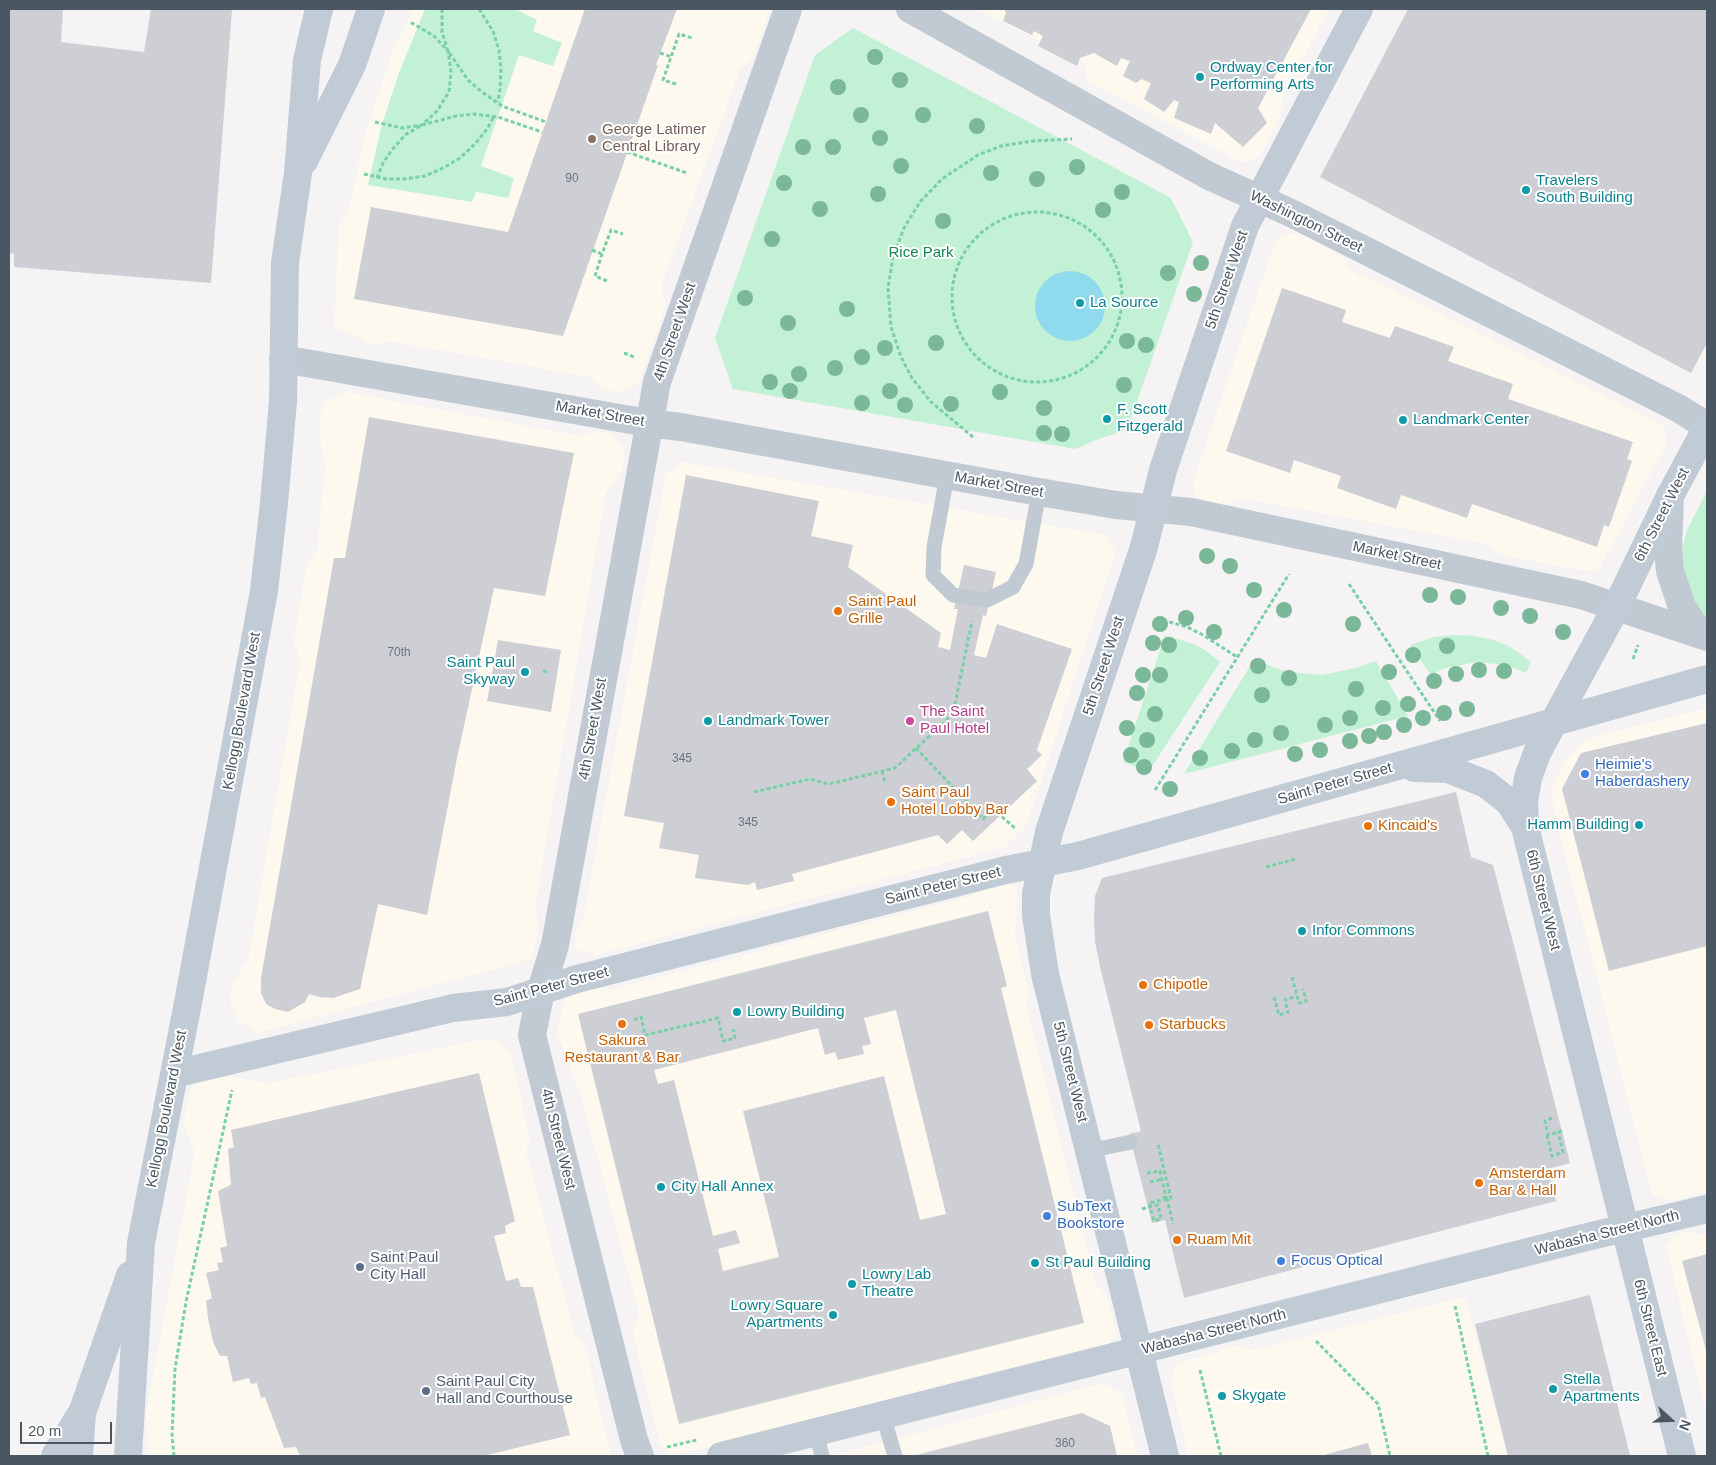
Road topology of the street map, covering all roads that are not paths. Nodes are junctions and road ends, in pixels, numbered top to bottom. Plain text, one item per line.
1 (319, 9) edge
2 (371, 9) edge
3 (788, 9) edge
4 (910, 9) edge
5 (1359, 9) edge
6 (298, 174) junction
7 (1259, 199) junction
8 (284, 359) junction
9 (648, 423) junction
10 (1707, 426) edge
11 (947, 476) junction
12 (1039, 492) junction
13 (1670, 496) junction
14 (1154, 508) junction
15 (1616, 606) junction
16 (1707, 637) edge
17 (1707, 679) edge
18 (1555, 721) junction
19 (1394, 767) junction
20 (1525, 827) junction
21 (1042, 863) junction
22 (542, 990) junction
23 (174, 1074) junction
24 (1131, 1142) dead end
25 (1089, 1151) junction
26 (1707, 1209) edge
27 (1626, 1228) junction
28 (141, 1243) junction
29 (1139, 1351) junction
30 (82, 1413) junction
31 (883, 1416) junction
32 (819, 1444) edge
33 (55, 1456) edge
34 (79, 1456) edge
35 (128, 1456) edge
36 (640, 1456) edge
37 (721, 1456) edge
38 (895, 1456) edge
39 (1165, 1456) edge
40 (1682, 1456) edge

1 - 6 main road, Kellogg Boulevard West
2 - 6 main road, Kellogg Boulevard West
3 - 9 street, 4th Street West
4 - 7 street, Washington Street
5 - 7 main road, 5th Street West
6 - 8 main road, Kellogg Boulevard West
7 - 10 street, Washington Street
7 - 14 main road, 5th Street West
8 - 9 street, Market Street
8 - 23 main road, Kellogg Boulevard West
9 - 11 street, Market Street
9 - 22 street, 4th Street West
10 - 13 main road, 6th Street West
11 - 12 street, Market Street
11 - 12 lane
12 - 14 street, Market Street
13 - 15 main road, 6th Street West
13 - 16 street, Market Street
14 - 15 street, Market Street
14 - 21 main road, 5th Street West
15 - 16 street, Market Street
15 - 18 main road, 6th Street West
17 - 18 main road, Saint Peter Street
18 - 19 main road, Saint Peter Street
18 - 20 main road, 6th Street West
19 - 20 main road
19 - 21 main road, Saint Peter Street
20 - 27 main road, 6th Street West
21 - 22 main road, Saint Peter Street
21 - 25 main road, 5th Street West
22 - 23 main road, Saint Peter Street
22 - 36 street, 4th Street West
23 - 28 main road, Kellogg Boulevard West
24 - 25 lane
25 - 29 main road, 5th Street West
26 - 27 main road, Wabasha Street North
27 - 29 main road, Wabasha Street North
27 - 40 main road, 6th Street East
28 - 30 main road, Kellogg Boulevard West
28 - 35 main road, Kellogg Boulevard West
29 - 31 main road, Wabasha Street North
29 - 39 main road, 5th Street West
30 - 33 main road
30 - 34 main road, Kellogg Boulevard West
31 - 32 main road, Wabasha Street North
31 - 38 lane
32 - 37 main road, Wabasha Street North

